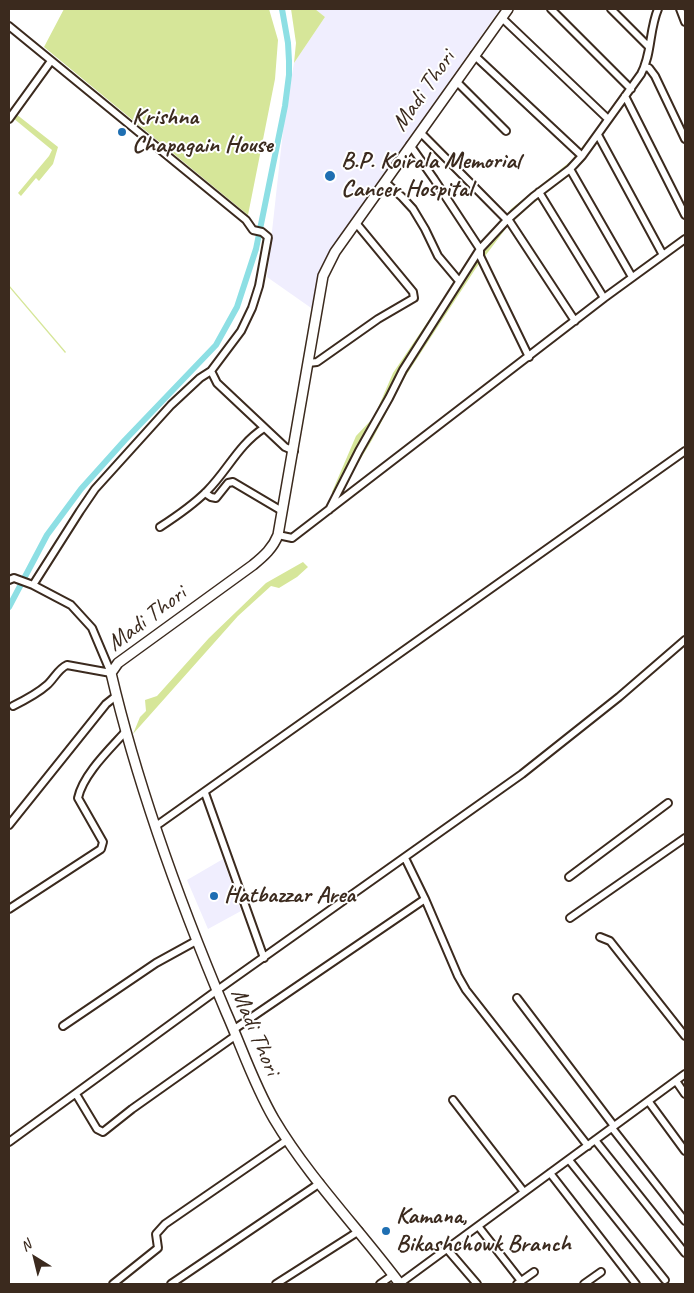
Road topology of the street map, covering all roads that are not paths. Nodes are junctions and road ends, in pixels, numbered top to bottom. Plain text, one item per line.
1 (508, 9) edge
2 (550, 9) edge
3 (611, 9) edge
4 (658, 9) edge
5 (680, 9) edge
6 (502, 18) junction
7 (685, 22) edge
8 (9, 26) edge
9 (650, 47) junction
10 (474, 55) junction
11 (51, 61) junction
12 (645, 67) junction
13 (456, 81) junction
14 (631, 89) junction
15 (625, 96) junction
16 (9, 119) edge
17 (608, 119) junction
18 (506, 131) dead end
19 (420, 132) junction
20 (598, 135) junction
21 (685, 139) edge
22 (410, 146) junction
23 (582, 156) junction
24 (570, 169) junction
25 (384, 182) junction
26 (539, 192) junction
27 (685, 215) edge
28 (507, 219) junction
29 (356, 223) junction
30 (685, 240) edge
31 (480, 249) junction
32 (663, 255) junction
33 (632, 277) junction
34 (459, 281) junction
35 (604, 298) junction
36 (575, 321) junction
37 (529, 357) junction
38 (308, 363) junction
39 (211, 371) junction
40 (264, 428) junction
41 (294, 451) junction
42 (685, 451) edge
43 (205, 493) junction
44 (330, 510) junction
45 (282, 511) junction
46 (160, 527) dead end
47 (278, 535) junction
48 (9, 580) edge
49 (30, 585) junction
50 (685, 640) edge
51 (110, 673) junction
52 (116, 696) junction
53 (12, 706) dead end
54 (126, 731) junction
55 (205, 793) junction
56 (668, 803) dead end
57 (9, 825) edge
58 (156, 826) junction
59 (685, 838) edge
60 (405, 858) junction
61 (569, 877) dead end
62 (425, 899) junction
63 (9, 909) edge
64 (570, 918) dead end
65 (600, 937) dead end
66 (196, 940) junction
67 (264, 958) junction
68 (216, 991) junction
69 (516, 998) dead end
70 (62, 1026) dead end
71 (234, 1033) junction
72 (685, 1036) edge
73 (685, 1074) edge
74 (676, 1081) junction
75 (76, 1094) junction
76 (685, 1094) edge
77 (453, 1100) dead end
78 (648, 1102) junction
79 (613, 1127) junction
80 (287, 1140) junction
81 (595, 1140) junction
82 (9, 1142) edge
83 (588, 1146) junction
84 (685, 1151) edge
85 (569, 1160) junction
86 (550, 1173) junction
87 (320, 1183) junction
88 (524, 1192) junction
89 (685, 1221) edge
90 (478, 1226) junction
91 (359, 1231) junction
92 (447, 1248) junction
93 (685, 1253) edge
94 (534, 1272) dead end
95 (600, 1272) dead end
96 (393, 1275) junction
97 (665, 1280) dead end
98 (519, 1283) edge
99 (113, 1284) edge
100 (171, 1284) edge
101 (276, 1284) edge
102 (380, 1284) edge
103 (399, 1284) edge
104 (477, 1284) edge
105 (584, 1284) edge
106 (636, 1284) edge

1 - 6 main road, Madi Thori
2 - 14 street
3 - 9 street
4 - 9 street
5 - 7 street
6 - 10 main road, Madi Thori
6 - 17 street
8 - 11 street
9 - 12 street
10 - 13 main road, Madi Thori
10 - 23 street
11 - 16 street
11 - 39 street
12 - 14 street
12 - 21 street
13 - 18 street
13 - 19 main road, Madi Thori
14 - 15 street
15 - 17 street
15 - 27 street
17 - 20 street
19 - 22 main road, Madi Thori
19 - 28 street
20 - 23 street
20 - 32 street
22 - 25 main road, Madi Thori
22 - 31 street
23 - 24 street
24 - 26 street
24 - 33 street
25 - 29 main road, Madi Thori
25 - 34 street
26 - 28 street
26 - 35 street
28 - 31 street
28 - 36 street
29 - 38 main road, Madi Thori
29 - 38 street
30 - 32 street
31 - 34 street
31 - 37 street
32 - 33 street
33 - 35 street
34 - 44 street
35 - 36 street
36 - 37 street
37 - 44 street
38 - 41 main road, Madi Thori
39 - 40 street
39 - 49 street
40 - 41 street
40 - 43 street
41 - 45 main road, Madi Thori
42 - 55 street
43 - 45 street
43 - 46 street
44 - 47 street
45 - 47 main road, Madi Thori
47 - 51 main road, Madi Thori
48 - 49 street
49 - 51 street
50 - 60 street
51 - 52 main road, Madi Thori
51 - 53 street
52 - 54 main road, Madi Thori
52 - 57 street
54 - 58 main road, Madi Thori
54 - 63 street
55 - 58 street
55 - 67 street
56 - 61 street
58 - 66 main road, Madi Thori
59 - 64 street
60 - 62 street
60 - 67 street
62 - 71 street
62 - 83 street
65 - 72 street
66 - 68 main road, Madi Thori
66 - 70 street
67 - 68 street
68 - 71 main road, Madi Thori
68 - 75 street
69 - 79 street
71 - 75 street
71 - 80 main road, Madi Thori
73 - 74 street
74 - 76 street
74 - 78 street
75 - 82 street
77 - 88 street
78 - 79 street
78 - 84 street
79 - 81 street
79 - 89 street
80 - 87 main road, Madi Thori
80 - 99 street
81 - 83 street
81 - 93 street
83 - 85 street
85 - 86 street
85 - 97 street
86 - 88 street
86 - 106 street
87 - 91 main road, Madi Thori
87 - 100 street
88 - 90 street
90 - 92 street
90 - 98 street
91 - 96 main road, Madi Thori
91 - 101 street
92 - 103 street
92 - 104 street
94 - 98 street
95 - 105 street
96 - 102 street
96 - 103 main road, Madi Thori

